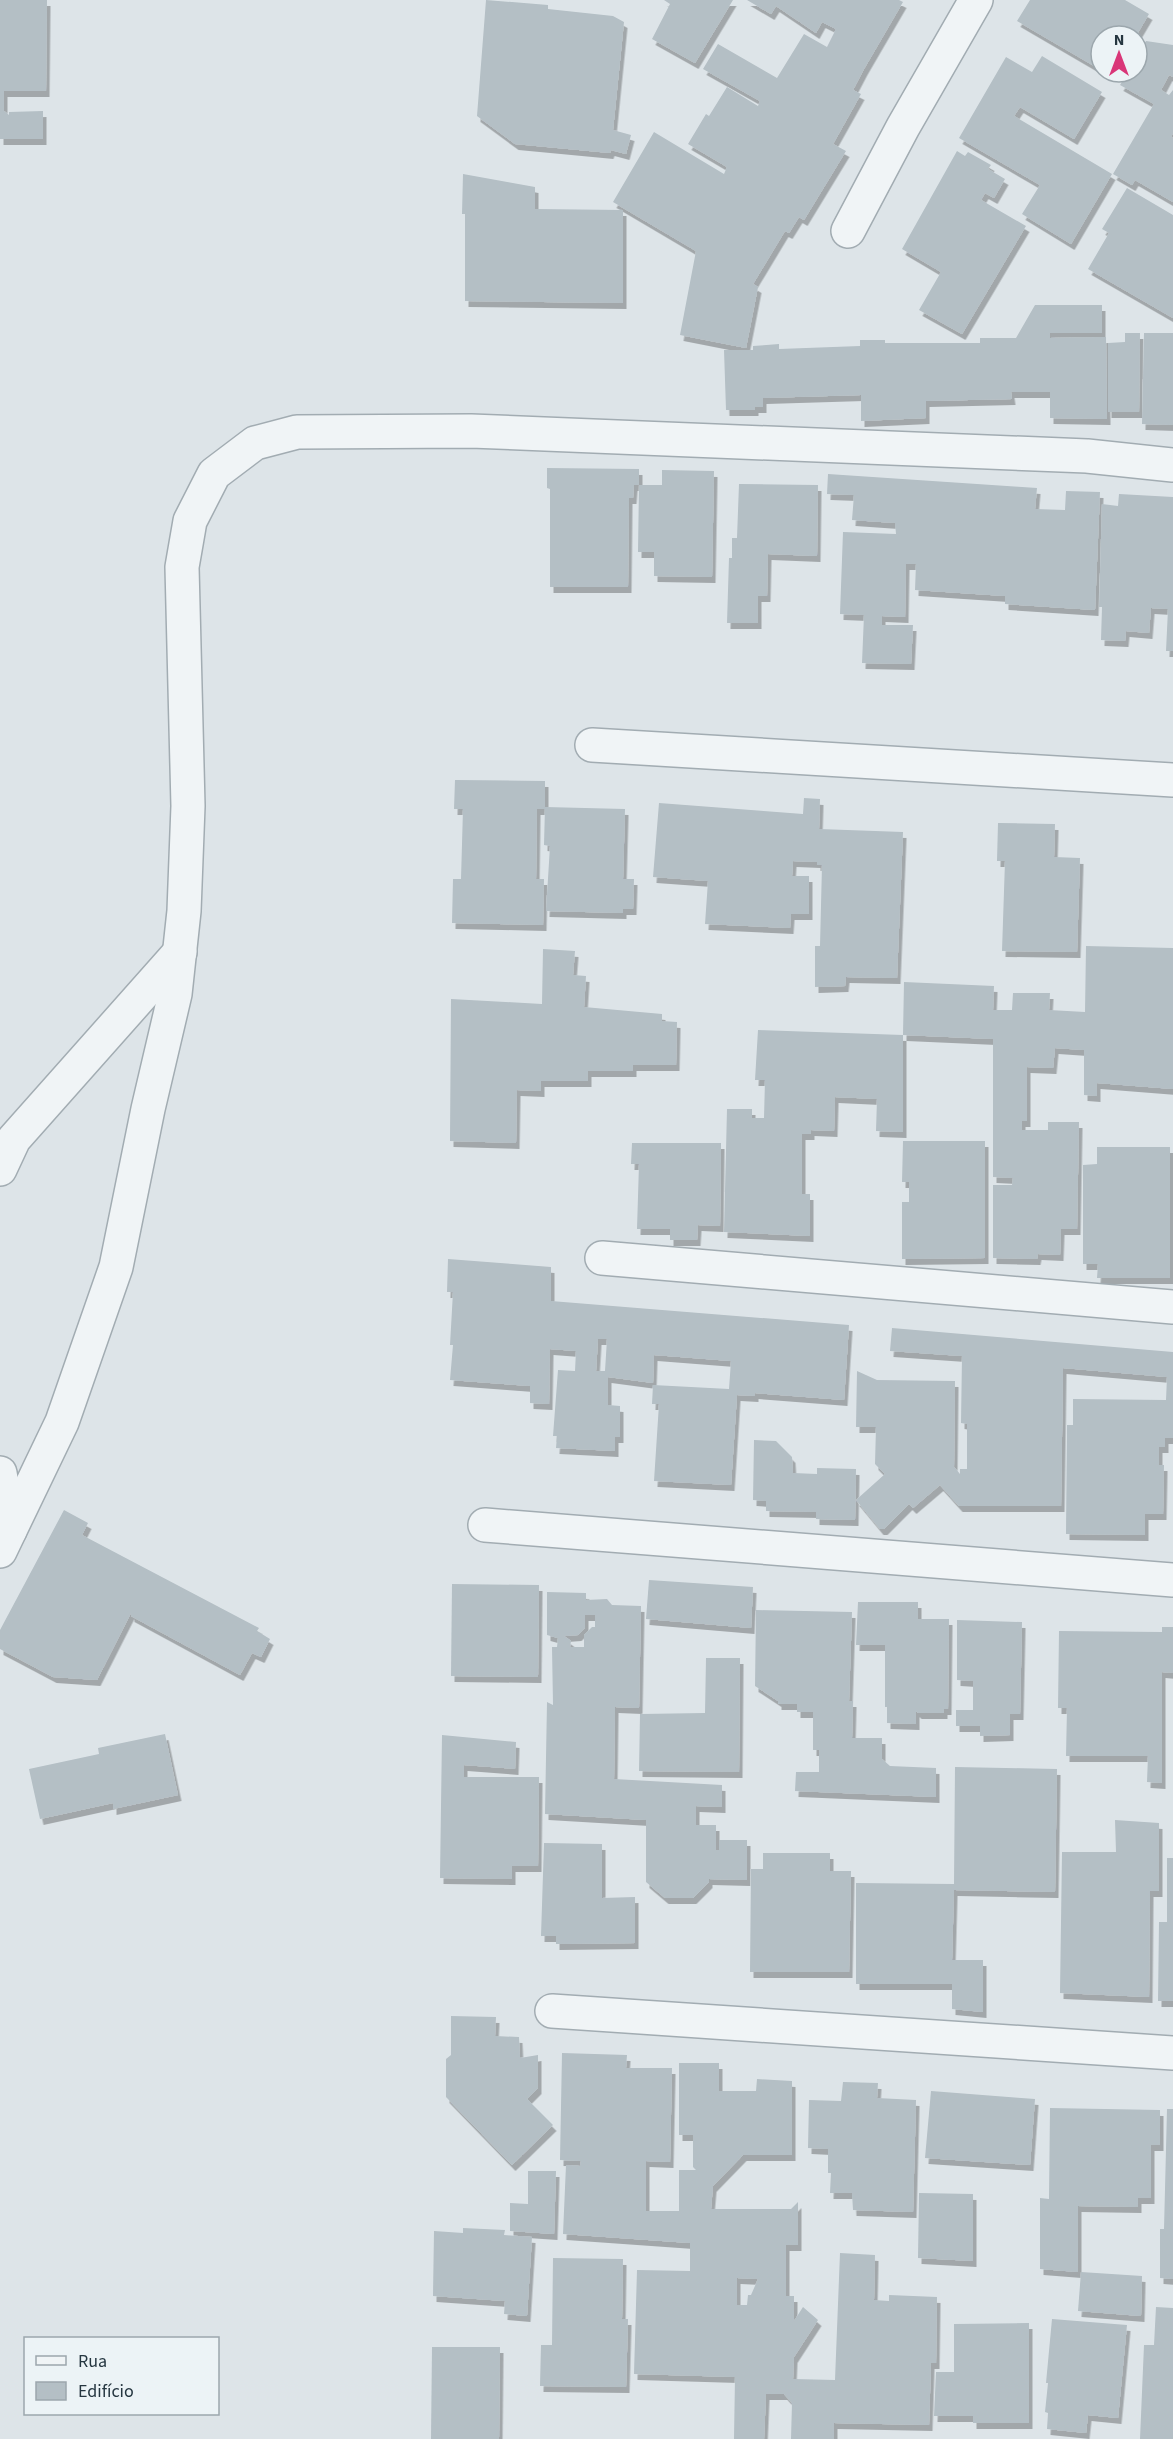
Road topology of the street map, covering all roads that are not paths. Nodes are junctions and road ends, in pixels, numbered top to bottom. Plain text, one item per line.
1 (976, 0) edge
2 (848, 231) dead end
3 (1173, 465) edge
4 (592, 745) dead end
5 (1173, 780) edge
6 (180, 952) junction
7 (0, 1169) edge
8 (602, 1258) dead end
9 (1173, 1307) edge
10 (0, 1473) edge
11 (485, 1525) dead end
12 (5, 1540) edge
13 (1173, 1580) edge
14 (552, 2011) dead end
15 (1173, 2053) edge

1 - 2 street
3 - 6 street
4 - 5 street
6 - 7 street
6 - 12 street
8 - 9 street
10 - 12 street
11 - 13 street
14 - 15 street

